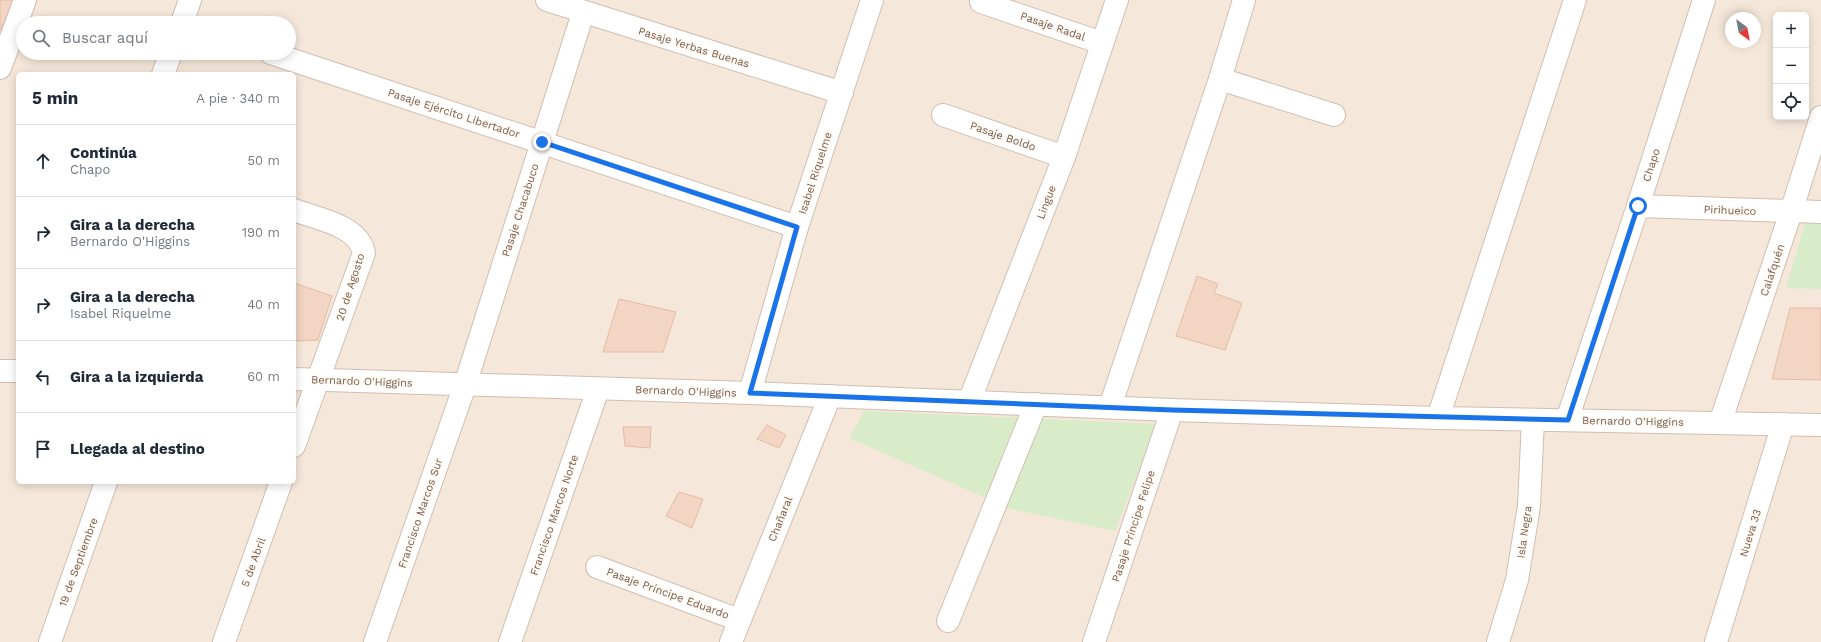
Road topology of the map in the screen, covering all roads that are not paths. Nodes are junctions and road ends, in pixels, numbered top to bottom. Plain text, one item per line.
1 (25, 0) edge
2 (190, 0) edge
3 (547, 0) edge
4 (872, 0) edge
5 (1117, 0) edge
6 (1244, 0) edge
7 (1575, 0) edge
8 (1704, 0) edge
9 (981, 2) dead end
10 (583, 13) junction
11 (19, 16) edge
12 (184, 16) edge
13 (16, 24) edge
14 (1102, 43) junction
15 (168, 60) edge
16 (292, 60) edge
17 (0, 68) edge
18 (164, 72) edge
19 (1220, 79) junction
20 (842, 93) junction
21 (943, 115) dead end
22 (1334, 115) dead end
23 (1821, 117) edge
24 (542, 142) junction
25 (1064, 157) junction
26 (1638, 206) junction
27 (296, 211) edge
28 (1791, 212) junction
29 (1821, 212) edge
30 (797, 227) junction
31 (0, 371) edge
32 (16, 371) edge
33 (296, 379) edge
34 (318, 380) junction
35 (465, 384) junction
36 (598, 389) junction
37 (750, 393) junction
38 (830, 396) junction
39 (969, 402) junction
40 (1036, 404) junction
41 (1110, 407) junction
42 (1172, 410) junction
43 (1438, 418) junction
44 (1533, 420) junction
45 (1568, 420) junction
46 (1720, 423) junction
47 (1783, 424) junction
48 (1821, 425) edge
49 (296, 440) edge
50 (105, 484) edge
51 (280, 484) edge
52 (597, 567) dead end
53 (739, 620) junction
54 (948, 621) dead end
55 (50, 642) edge
56 (224, 642) edge
57 (375, 642) edge
58 (510, 642) edge
59 (731, 642) edge
60 (1094, 642) edge
61 (1498, 642) edge
62 (1716, 642) edge

1 - 11 street
2 - 12 street
3 - 10 street, Pasaje Yerbas Buenas
4 - 20 street, Isabel Riquelme
5 - 14 street, Lingue
6 - 19 street
7 - 43 street
8 - 26 street, Chapo
9 - 14 street, Pasaje Radal
10 - 20 street, Pasaje Yerbas Buenas
10 - 24 street, Pasaje Chacabuco
13 - 17 street
14 - 25 street, Lingue
15 - 18 street
16 - 24 street, Pasaje Ejército Libertador
19 - 22 street
19 - 41 street
20 - 30 street, Isabel Riquelme
21 - 25 street, Pasaje Boldo
23 - 28 street, Calafquén
24 - 30 street, Pasaje Ejército Libertador
24 - 35 street, Pasaje Chacabuco
25 - 39 street, Lingue
26 - 28 street, Pirihueico
26 - 45 street, Chapo
27 - 34 street, 20 de Agosto
28 - 29 street, Pirihueico
28 - 46 street, Calafquén
30 - 37 street, Isabel Riquelme
31 - 32 street
33 - 34 street, Bernardo O'Higgins
34 - 35 street, Bernardo O'Higgins
34 - 49 street
35 - 36 street, Bernardo O'Higgins
35 - 57 street, Francisco Marcos Sur
36 - 37 street, Bernardo O'Higgins
36 - 58 street, Francisco Marcos Norte
37 - 38 street, Bernardo O'Higgins
38 - 39 street, Bernardo O'Higgins
38 - 53 street, Chañaral
39 - 40 street, Bernardo O'Higgins
40 - 41 street, Bernardo O'Higgins
40 - 54 street
41 - 42 street, Bernardo O'Higgins
42 - 43 street, Bernardo O'Higgins
42 - 60 street, Pasaje Príncipe Felipe
43 - 44 street, Bernardo O'Higgins
44 - 45 street, Bernardo O'Higgins
44 - 61 street, Isla Negra
45 - 46 street, Bernardo O'Higgins
46 - 47 street, Bernardo O'Higgins
47 - 48 street, Bernardo O'Higgins
47 - 62 street, Nueva 33
50 - 55 street, 19 de Septiembre
51 - 56 street, 5 de Abril
52 - 53 street, Pasaje Príncipe Eduardo
53 - 59 street, Chañaral

